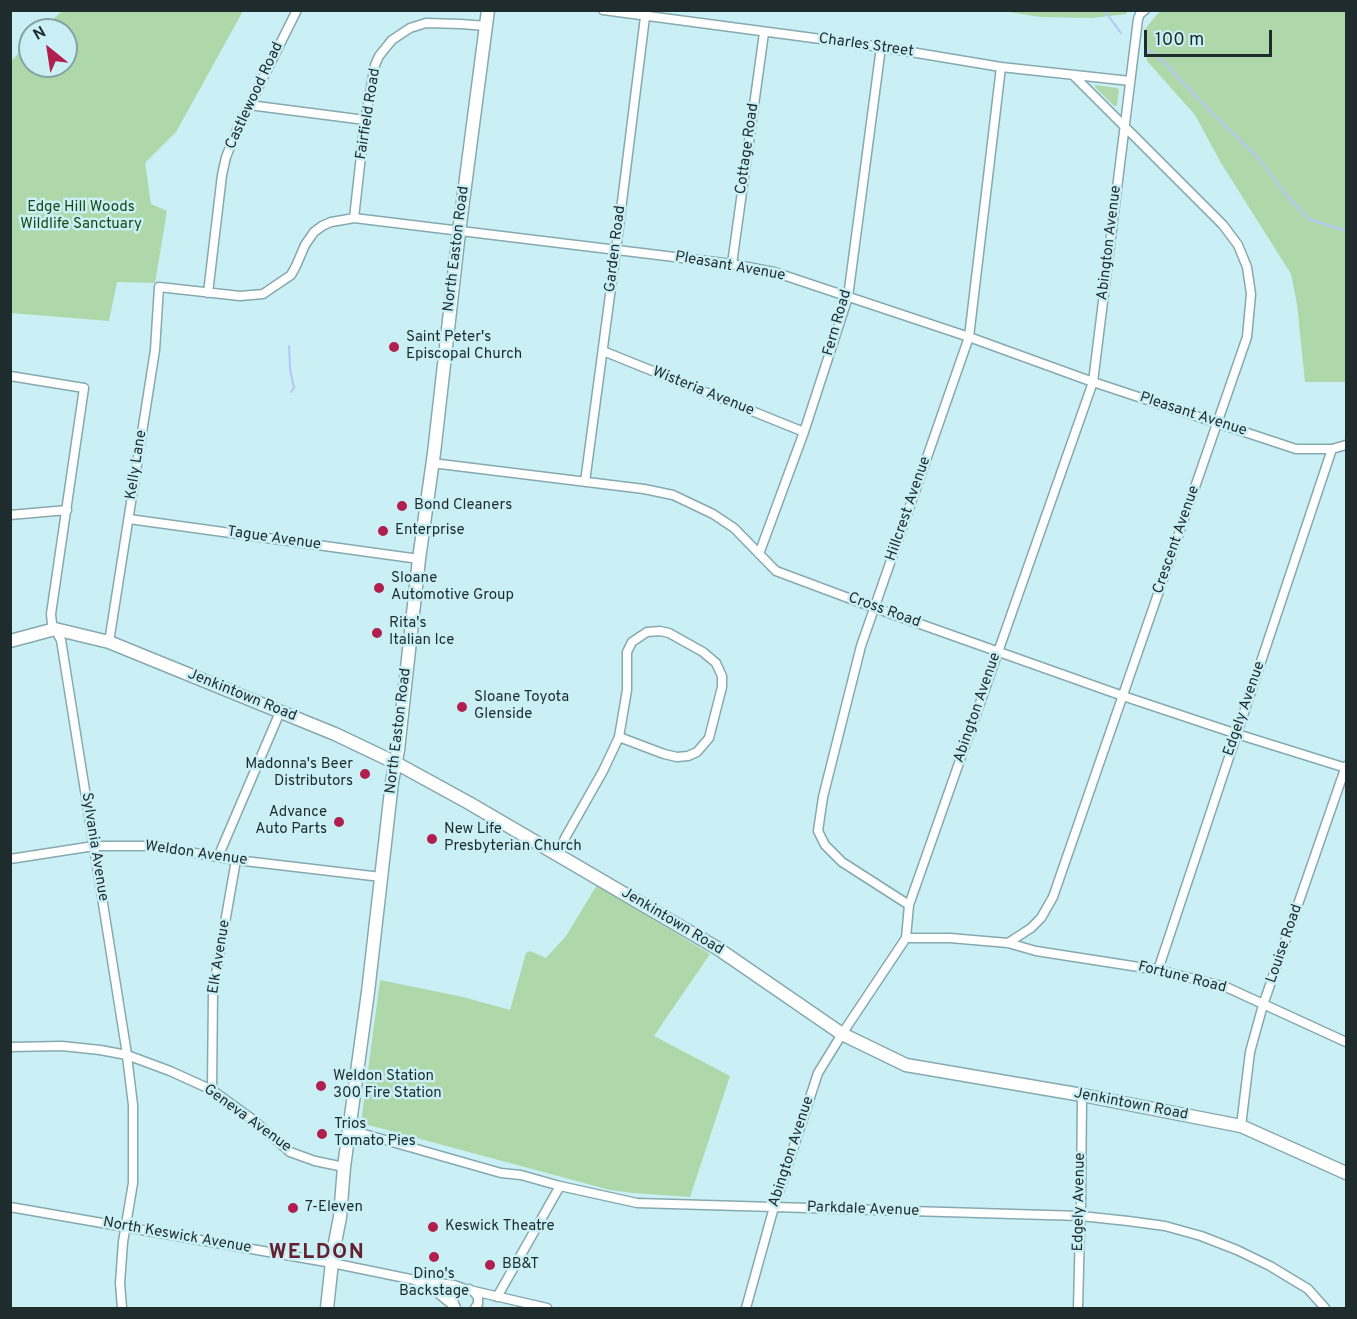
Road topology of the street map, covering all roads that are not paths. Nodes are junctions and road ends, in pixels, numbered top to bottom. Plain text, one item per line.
1 (297, 10) edge
2 (488, 10) edge
3 (603, 10) edge
4 (1145, 10) edge
5 (645, 17) junction
6 (486, 26) junction
7 (764, 33) junction
8 (881, 47) junction
9 (1001, 67) junction
10 (1073, 75) junction
11 (1130, 81) junction
12 (249, 105) junction
13 (365, 120) junction
14 (1124, 125) junction
15 (354, 218) junction
16 (459, 232) junction
17 (616, 250) junction
18 (732, 264) junction
19 (159, 287) joint
20 (208, 293) junction
21 (848, 297) junction
22 (969, 336) junction
23 (603, 351) junction
24 (10, 376) edge
25 (1093, 382) junction
26 (1218, 423) junction
27 (804, 432) junction
28 (1347, 445) edge
29 (1332, 449) junction
30 (432, 463) junction
31 (585, 482) junction
32 (67, 510) junction
33 (10, 515) edge
34 (129, 519) junction
35 (759, 554) junction
36 (419, 559) junction
37 (874, 608) junction
38 (55, 630) junction
39 (10, 641) edge
40 (109, 642) junction
41 (997, 651) junction
42 (1123, 696) junction
43 (280, 712) junction
44 (1237, 734) junction
45 (619, 736) junction
46 (396, 763) junction
47 (1346, 767) edge
48 (94, 846) junction
49 (558, 854) junction
50 (218, 857) junction
51 (10, 859) edge
52 (237, 860) junction
53 (381, 877) junction
54 (909, 905) junction
55 (906, 938) junction
56 (1008, 943) junction
57 (1158, 970) junction
58 (1263, 1005) junction
59 (842, 1034) junction
60 (1347, 1042) edge
61 (10, 1047) edge
62 (127, 1055) junction
63 (212, 1090) junction
64 (1082, 1095) junction
65 (1240, 1126) junction
66 (350, 1130) junction
67 (345, 1167) junction
68 (1347, 1173) edge
69 (560, 1186) junction
70 (10, 1207) edge
71 (774, 1208) junction
72 (1081, 1216) junction
73 (126, 1228) junction
74 (332, 1263) junction
75 (415, 1280) junction
76 (467, 1289) junction
77 (497, 1297) junction
78 (476, 1307) edge
79 (122, 1308) edge
80 (327, 1308) edge
81 (456, 1308) edge
82 (547, 1308) edge
83 (746, 1308) edge
84 (1078, 1308) edge
85 (1325, 1308) edge

1 - 12 street, Castlewood Road
2 - 6 street, North Easton Road
3 - 5 street, Charles Street
4 - 11 street, Abington Avenue
5 - 7 street, Charles Street
5 - 17 street, Garden Road
6 - 13 street, Fairfield Road
6 - 16 street, North Easton Road
7 - 8 street, Charles Street
7 - 18 street, Cottage Road
8 - 9 street, Charles Street
8 - 21 street, Fern Road
9 - 10 street, Charles Street
9 - 22 street, Hillcrest Avenue
10 - 11 street, Charles Street
10 - 14 street, Crescent Avenue
11 - 14 street, Abington Avenue
12 - 13 street
12 - 20 street, Castlewood Road
13 - 15 street, Fairfield Road
14 - 25 street, Abington Avenue
14 - 26 street, Crescent Avenue
15 - 16 street, Pleasant Avenue
15 - 20 street, Pleasant Avenue
16 - 17 street, Pleasant Avenue
16 - 30 street, North Easton Road
17 - 18 street, Pleasant Avenue
17 - 23 street, Garden Road
18 - 21 street, Pleasant Avenue
19 - 20 street, Pleasant Avenue
19 - 34 street, Kelly Lane
21 - 22 street, Pleasant Avenue
21 - 27 street, Fern Road
22 - 25 street, Pleasant Avenue
22 - 37 street, Hillcrest Avenue
23 - 27 street, Wisteria Avenue
23 - 31 street, Garden Road
24 - 32 street, Sylvania Avenue
25 - 26 street, Pleasant Avenue
25 - 41 street, Abington Avenue
26 - 29 street, Pleasant Avenue
26 - 42 street, Crescent Avenue
27 - 35 street, Fern Road
28 - 29 street, Pleasant Avenue
29 - 44 street, Edgely Avenue
30 - 31 street, Cross Road
30 - 36 street, North Easton Road
31 - 35 street, Cross Road
32 - 33 street
32 - 38 street, Sylvania Avenue
34 - 36 street, Tague Avenue
34 - 40 street, Kelly Lane
35 - 37 street, Cross Road
36 - 46 street, North Easton Road
37 - 41 street, Cross Road
37 - 54 street, Hillcrest Avenue
38 - 39 street, Jenkintown Road
38 - 40 street, Jenkintown Road
38 - 48 street, Sylvania Avenue
40 - 43 street, Jenkintown Road
41 - 42 street, Cross Road
41 - 54 street, Abington Avenue
42 - 44 street, Cross Road
42 - 56 street, Crescent Avenue
43 - 46 street, Jenkintown Road
43 - 50 street
44 - 47 street, Cross Road
44 - 57 street, Edgely Avenue
45 - 45 street
45 - 49 street
46 - 49 street, Jenkintown Road
46 - 53 street, North Easton Road
47 - 58 street, Louise Road
48 - 50 street, Weldon Avenue
48 - 51 street, Weldon Avenue
48 - 62 street, Sylvania Avenue
49 - 59 street, Jenkintown Road
50 - 52 street, Weldon Avenue
52 - 53 street, Weldon Avenue
52 - 63 street, Elk Avenue
53 - 66 street, North Easton Road
54 - 55 street, Abington Avenue
55 - 56 street
55 - 59 street, Abington Avenue
56 - 57 street, Fortune Road
57 - 58 street, Fortune Road
58 - 60 street, Fortune Road
58 - 65 street, Louise Road
59 - 64 street, Jenkintown Road
59 - 71 street, Abington Avenue
61 - 62 street, Geneva Avenue
62 - 63 street, Geneva Avenue
62 - 73 street, Sylvania Avenue
63 - 67 street, Geneva Avenue
64 - 65 street, Jenkintown Road
64 - 72 street, Edgely Avenue
65 - 68 street, Jenkintown Road
66 - 67 street, North Easton Road
66 - 69 street, Parkdale Avenue
67 - 74 street, North Easton Road
69 - 71 street, Parkdale Avenue
69 - 77 street
70 - 73 street, North Keswick Avenue
71 - 72 street, Parkdale Avenue
71 - 83 street, Abington Avenue
72 - 84 street, Edgely Avenue
72 - 85 street, Parkdale Avenue
73 - 74 street, North Keswick Avenue
73 - 79 street, Sylvania Avenue
74 - 75 street, North Keswick Avenue
74 - 80 street, North Easton Road
75 - 76 street, North Keswick Avenue
75 - 81 street, North Keswick Avenue
76 - 77 street, North Keswick Avenue
76 - 78 street
76 - 81 street
77 - 78 street
77 - 82 street, North Keswick Avenue

